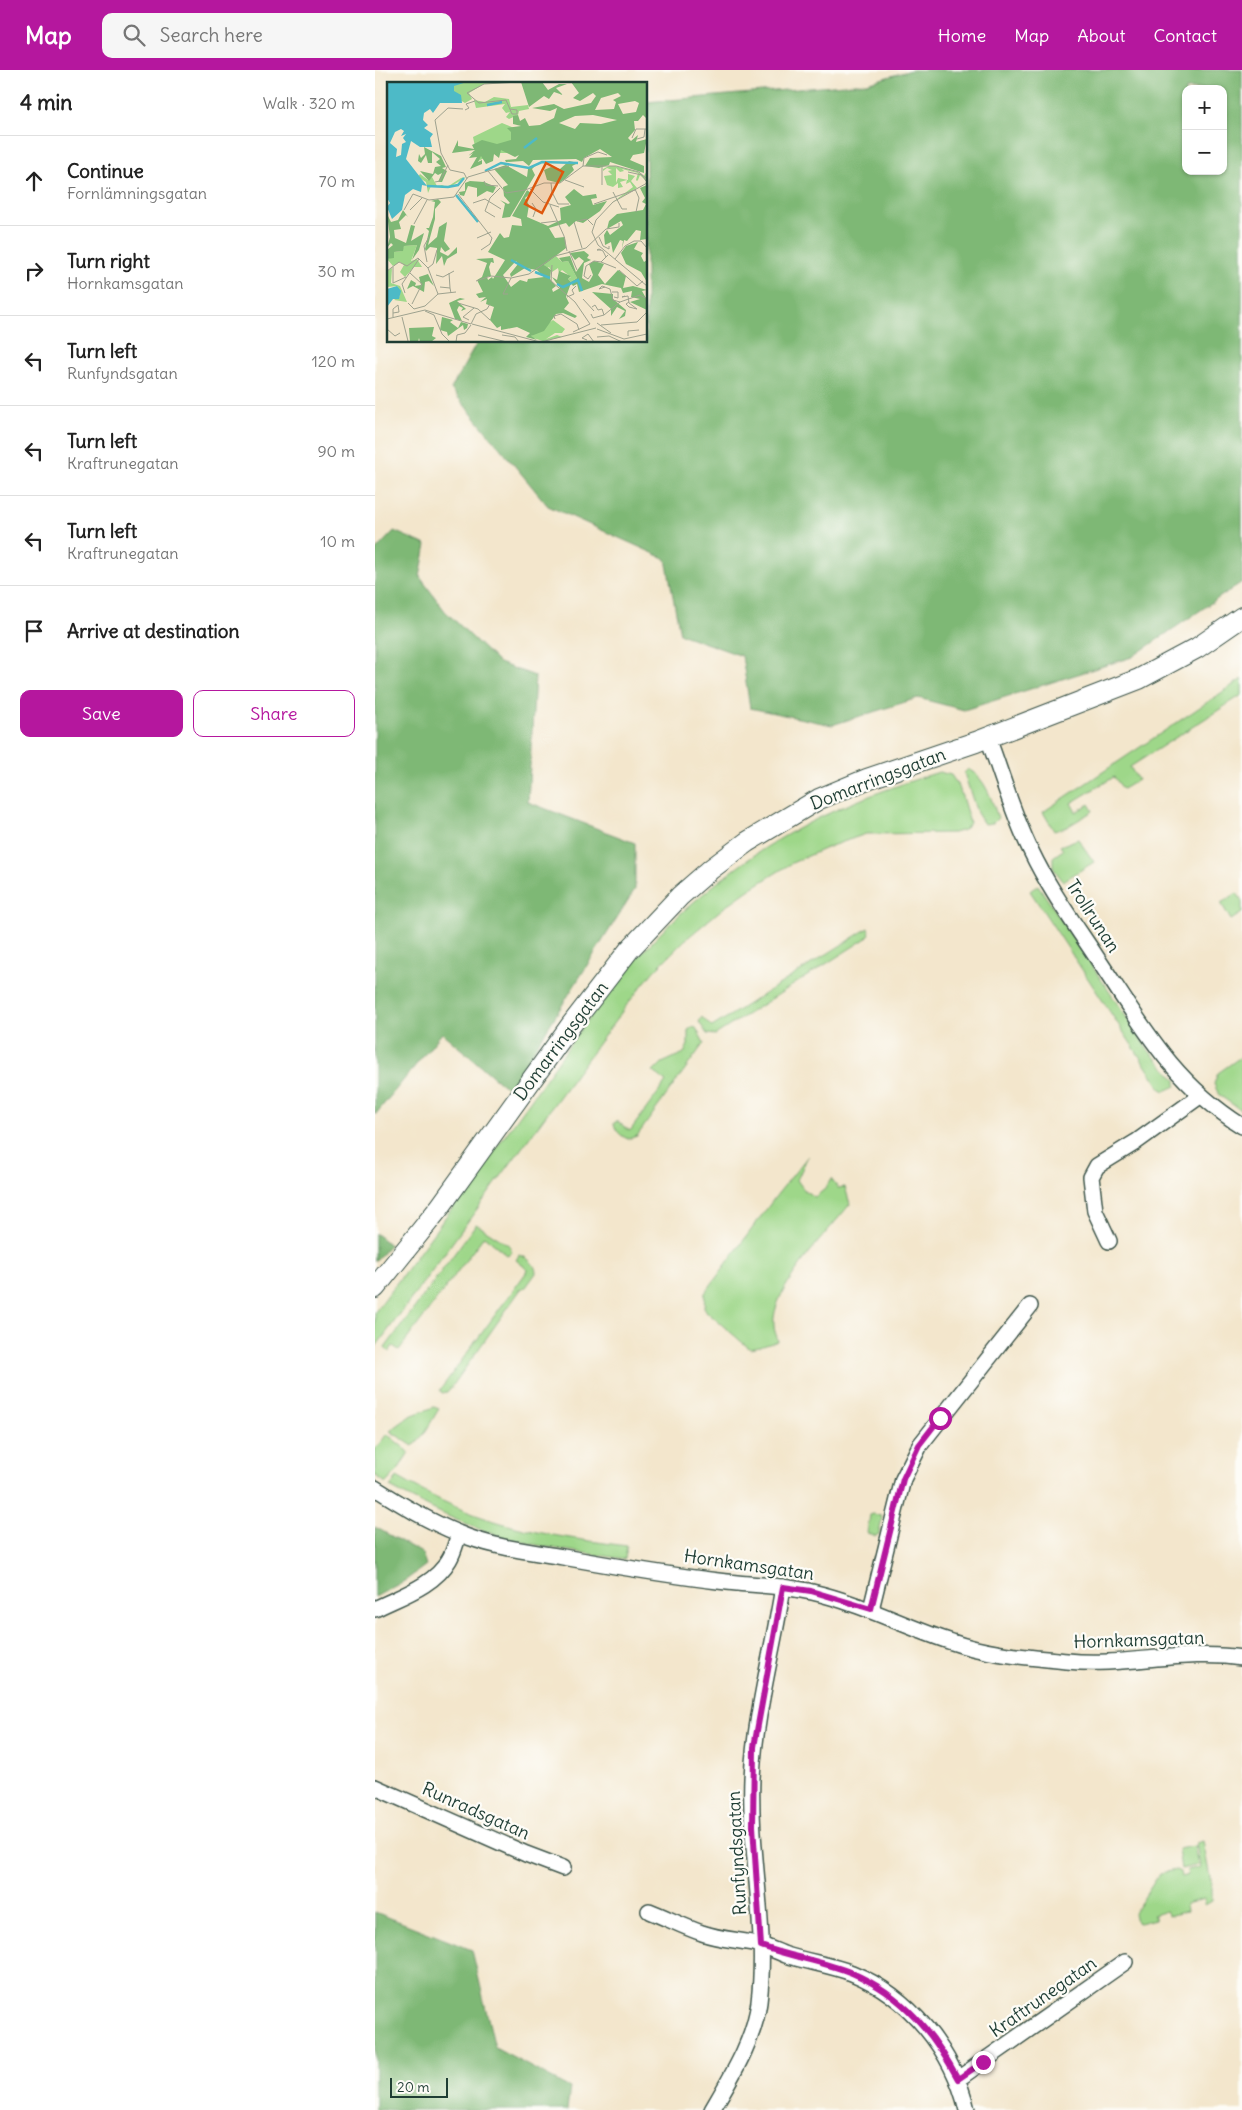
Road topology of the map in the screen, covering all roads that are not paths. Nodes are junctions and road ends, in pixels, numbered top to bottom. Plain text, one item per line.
1 (1242, 617) edge
2 (988, 738) junction
3 (1200, 1096) junction
4 (1242, 1126) edge
5 (1109, 1241) dead end
6 (375, 1288) edge
7 (1030, 1306) dead end
8 (375, 1488) edge
9 (459, 1534) junction
10 (783, 1587) junction
11 (375, 1609) edge
12 (871, 1609) junction
13 (1242, 1658) edge
14 (375, 1787) edge
15 (563, 1868) dead end
16 (649, 1911) dead end
17 (761, 1946) junction
18 (1125, 1962) dead end
19 (958, 2079) junction
20 (712, 2110) edge
21 (967, 2110) edge

1 - 2 street, Domarringsgatan
2 - 3 street, Trollrunan
2 - 6 street, Domarringsgatan
3 - 4 street, Trollrunan
3 - 5 street
7 - 12 street
8 - 9 street, Hornkamsgatan
9 - 10 street, Hornkamsgatan
9 - 11 street
10 - 12 street, Hornkamsgatan
10 - 17 street, Runfyndsgatan
12 - 13 street, Hornkamsgatan
14 - 15 street, Runradsgatan
16 - 17 street
17 - 19 street
17 - 20 street, Runfyndsgatan
18 - 19 street, Kraftrunegatan
19 - 21 street

